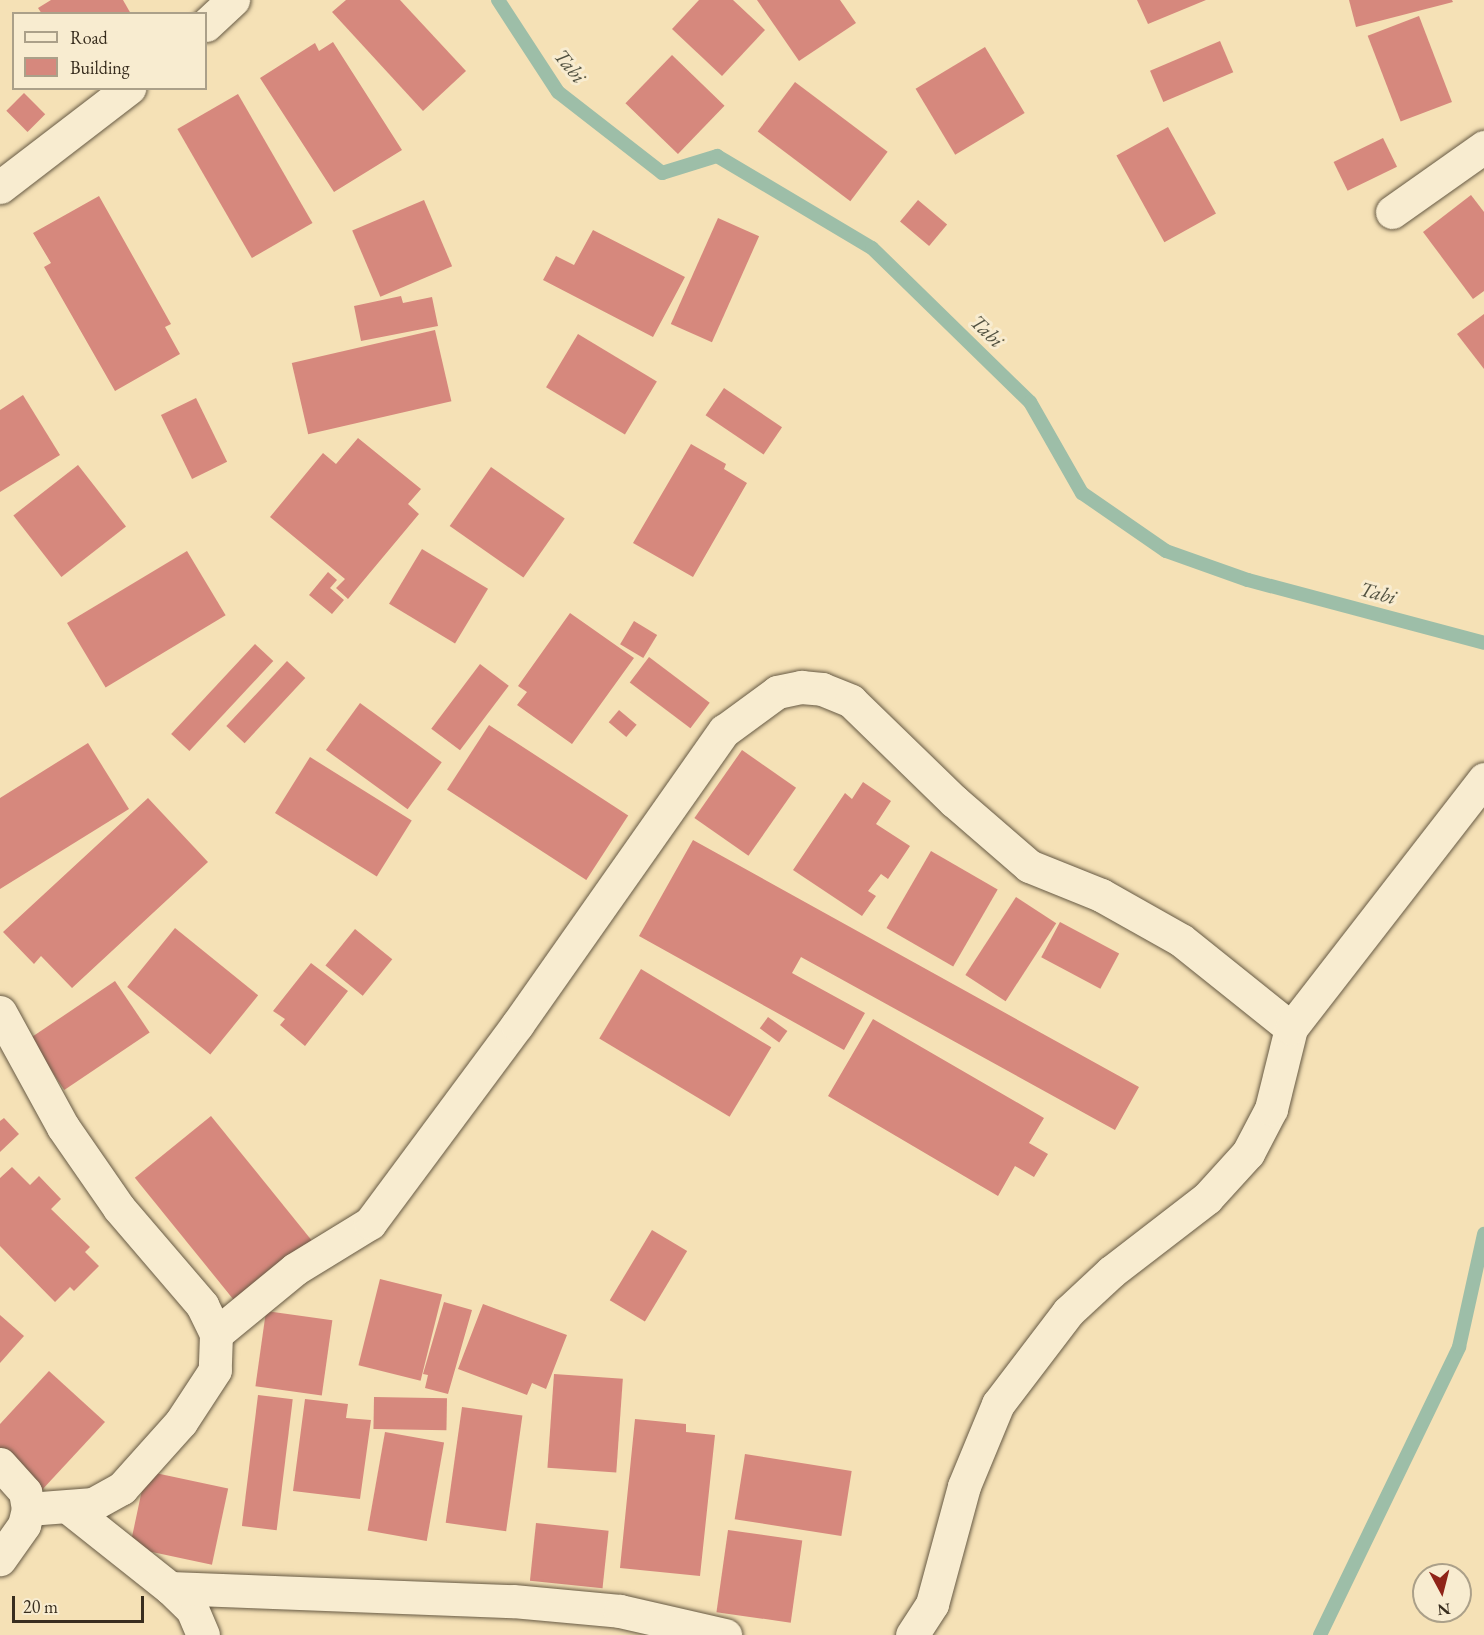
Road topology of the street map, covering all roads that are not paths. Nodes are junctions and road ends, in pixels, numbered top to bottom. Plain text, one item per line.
1 (233, 0) edge
2 (207, 24) edge
3 (126, 90) edge
4 (1484, 147) edge
5 (0, 187) edge
6 (1392, 212) dead end
7 (1484, 778) edge
8 (0, 1012) edge
9 (1291, 1028) junction
10 (216, 1334) junction
11 (0, 1464) edge
12 (68, 1508) junction
13 (28, 1509) junction
14 (0, 1559) edge
15 (170, 1588) junction
16 (203, 1635) edge
17 (725, 1635) edge
18 (912, 1635) edge

1 - 2 street
3 - 5 street
4 - 6 street
7 - 9 street
8 - 10 street
9 - 10 street
9 - 18 street
10 - 12 street
11 - 13 street
12 - 13 street
12 - 15 street
13 - 14 street
15 - 16 street
15 - 17 street

